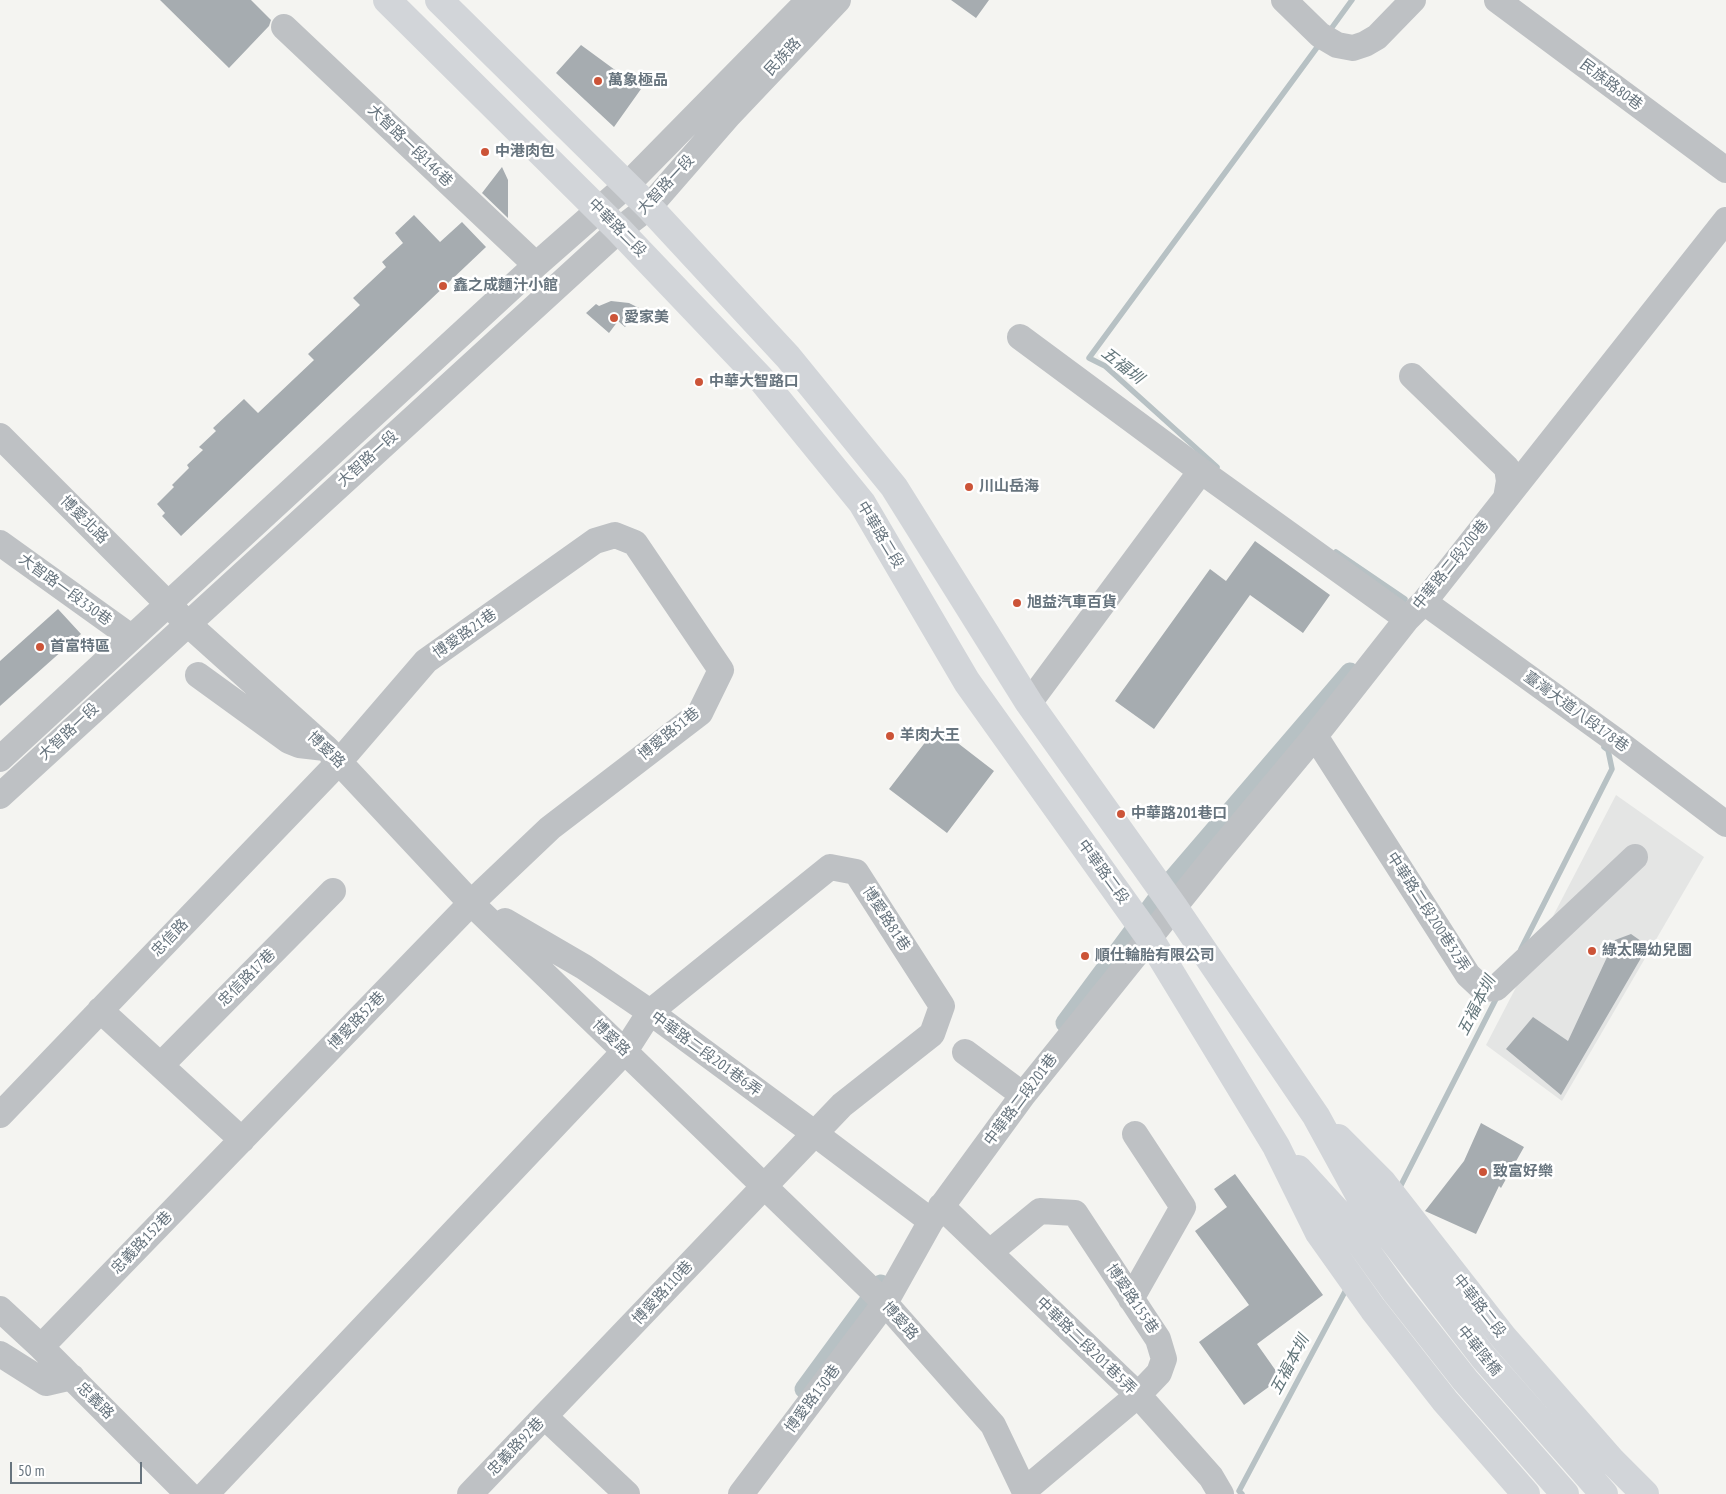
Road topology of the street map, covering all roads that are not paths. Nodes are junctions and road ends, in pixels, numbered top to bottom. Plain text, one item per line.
1 (387, 0) edge
2 (439, 0) edge
3 (809, 0) edge
4 (838, 0) edge
5 (1284, 0) edge
6 (1413, 0) edge
7 (1497, 0) edge
8 (284, 27) dead end
9 (720, 108) junction
10 (1726, 170) edge
11 (627, 185) junction
12 (649, 207) junction
13 (598, 209) junction
14 (1726, 220) edge
15 (619, 230) junction
16 (536, 265) junction
17 (1020, 337) dead end
18 (1412, 376) dead end
19 (0, 436) edge
20 (1201, 471) junction
21 (1506, 498) junction
22 (615, 535) joint
23 (0, 543) edge
24 (168, 604) junction
25 (1415, 610) junction
26 (188, 624) junction
27 (130, 637) junction
28 (198, 675) dead end
29 (1029, 703) junction
30 (1315, 736) junction
31 (332, 755) junction
32 (0, 758) edge
33 (0, 796) edge
34 (1726, 824) edge
35 (1635, 858) dead end
36 (333, 891) dead end
37 (471, 903) junction
38 (1174, 908) junction
39 (1149, 936) junction
40 (100, 1010) junction
41 (650, 1012) junction
42 (625, 1051) junction
43 (966, 1052) dead end
44 (160, 1065) junction
45 (1023, 1095) junction
46 (0, 1114) edge
47 (1316, 1116) junction
48 (814, 1133) junction
49 (1136, 1134) dead end
50 (242, 1140) junction
51 (1276, 1146) junction
52 (764, 1186) junction
53 (1362, 1200) joint
54 (936, 1214) junction
55 (1341, 1216) joint
56 (990, 1252) junction
57 (1131, 1299) junction
58 (884, 1304) junction
59 (0, 1309) edge
60 (42, 1347) junction
61 (0, 1354) edge
62 (72, 1378) junction
63 (1138, 1395) junction
64 (553, 1408) junction
65 (1025, 1492) edge
66 (188, 1494) edge
67 (206, 1494) edge
68 (470, 1494) edge
69 (627, 1494) edge
70 (741, 1494) edge
71 (1222, 1494) edge
72 (1526, 1494) edge
73 (1564, 1494) edge
74 (1604, 1494) edge
75 (1645, 1494) edge

1 - 13 main road, 中華路二段
2 - 11 main road, 中華路二段
3 - 9 street, 民族路
4 - 9 street, 民族路
5 - 6 street
7 - 10 street, 民族路80巷
8 - 16 street, 大智路一段146巷
9 - 11 street, 大智路一段
9 - 12 street, 大智路一段
11 - 12 main road, 中華路二段
11 - 13 street, 大智路一段
12 - 15 street, 大智路一段
12 - 29 main road, 中華路二段
13 - 15 main road, 中華路二段
13 - 16 street, 大智路一段
14 - 21 street, 中華路二段200巷
15 - 26 street, 大智路一段
15 - 39 main road, 中華路二段
16 - 24 street, 大智路一段
17 - 20 street, 臺灣大道八段178巷
18 - 21 street
19 - 24 street, 博愛北路
20 - 25 street, 臺灣大道八段178巷
20 - 29 street
21 - 25 street, 中華路二段200巷
22 - 31 street, 博愛路21巷
22 - 37 street, 博愛路51巷
23 - 27 street, 大智路一段330巷
24 - 26 street, 博愛路
24 - 27 street, 大智路一段
25 - 30 street, 中華路二段200巷
25 - 34 street, 臺灣大道八段178巷
26 - 31 street, 博愛路
26 - 33 street, 大智路一段
27 - 32 street, 大智路一段
28 - 31 street
29 - 38 main road, 中華路二段
30 - 35 street, 中華路二段200巷32弄
30 - 38 street, 中華路二段200巷
31 - 37 street, 博愛路
31 - 40 street, 忠信路
36 - 44 street, 忠信路17巷
37 - 41 street, 中華路二段201巷6弄
37 - 42 street, 博愛路
37 - 50 street, 博愛路52巷
38 - 39 street, 中華路二段201巷
38 - 47 main road, 中華路二段
39 - 45 street, 中華路二段201巷
39 - 51 main road, 中華路二段
40 - 44 street
40 - 46 street, 忠信路
41 - 42 street, 博愛路81巷
41 - 48 street, 中華路二段201巷6弄
41 - 48 street, 博愛路81巷
42 - 52 street, 博愛路
42 - 67 street, 博愛路81巷
43 - 45 street
44 - 50 street
45 - 54 street, 中華路二段201巷
47 - 53 main road, 中華路二段
47 - 75 main road, 中華路二段
48 - 52 street, 博愛路81巷
48 - 54 street, 中華路二段201巷6弄
49 - 57 street
50 - 60 street, 忠義路152巷
51 - 55 main road, 中華路二段
51 - 72 main road, 中華路二段
52 - 58 street, 博愛路
52 - 64 street, 博愛路110巷
53 - 74 main road, 中華陸橋
54 - 56 street, 中華路二段201巷5弄
54 - 58 street, 中華路二段201巷
55 - 73 main road, 中華陸橋
56 - 57 street, 博愛路155巷
56 - 63 street, 中華路二段201巷5弄
57 - 63 street, 博愛路155巷
58 - 65 street, 博愛路
58 - 70 street, 博愛路130巷
59 - 60 street, 忠義路
60 - 62 street, 忠義路
61 - 62 street
62 - 66 street, 忠義路
63 - 65 street, 博愛路155巷
63 - 71 street, 中華路二段201巷5弄
64 - 68 street, 忠義路92巷
64 - 69 street

